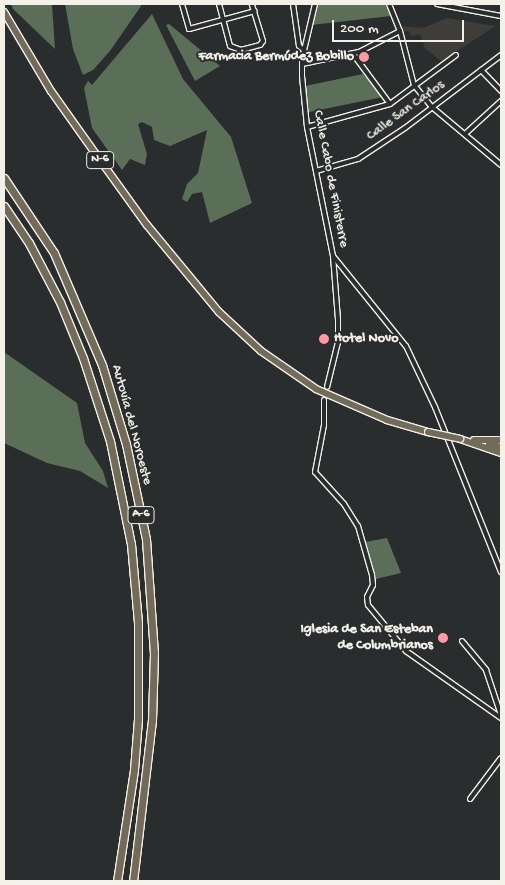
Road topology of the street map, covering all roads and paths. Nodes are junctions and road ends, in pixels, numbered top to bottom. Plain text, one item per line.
1 (182, 4) edge
2 (218, 4) edge
3 (252, 4) edge
4 (293, 4) edge
5 (315, 4) edge
6 (389, 4) edge
7 (437, 4) edge
8 (4, 12) edge
9 (255, 12) junction
10 (501, 16) edge
11 (223, 20) junction
12 (400, 31) junction
13 (304, 50) junction
14 (353, 54) junction
15 (456, 55) dead end
16 (501, 55) edge
17 (302, 64) junction
18 (481, 70) junction
19 (414, 85) junction
20 (501, 91) edge
21 (501, 101) edge
22 (390, 104) junction
23 (432, 107) junction
24 (307, 127) junction
25 (464, 134) junction
26 (501, 165) edge
27 (316, 171) junction
28 (4, 178) edge
29 (4, 206) edge
30 (333, 256) junction
31 (327, 387) dead end
32 (324, 400) dead end
33 (460, 439) junction
34 (501, 440) edge
35 (501, 447) edge
36 (501, 453) edge
37 (501, 572) edge
38 (462, 641) dead end
39 (501, 717) edge
40 (136, 731) junction
41 (501, 758) edge
42 (470, 798) dead end
43 (113, 881) edge
44 (117, 881) edge
45 (134, 881) edge

1 - 11 street
2 - 11 street
3 - 9 street
4 - 13 street
5 - 13 street, Calle Cabo de Finisterre
6 - 12 street
7 - 10 street
8 - 33 highway, N-6, bridge
9 - 11 street
9 - 11 street
12 - 14 street
12 - 19 street
13 - 17 street, Calle Cabo de Finisterre
14 - 17 street
14 - 22 street
15 - 19 street
16 - 18 street, Calle San Carlos
17 - 24 street, Calle Cabo de Finisterre
18 - 20 street
18 - 23 street, Calle San Carlos
19 - 22 street
19 - 23 street
21 - 25 street
22 - 24 street
23 - 25 street
23 - 27 street, Calle San Carlos
24 - 27 street, Calle Cabo de Finisterre
25 - 26 street
27 - 30 street, Calle Cabo de Finisterre
28 - 45 highway, Autovía del Noroeste / A-6
29 - 40 highway, Autovía del Noroeste / A-6
30 - 31 street, Calle Cabo de Finisterre
30 - 37 street
32 - 39 street
33 - 34 highway
33 - 35 highway, N-6
33 - 36 highway
38 - 39 street
40 - 43 highway
40 - 44 highway, Autovía del Noroeste / A-6
41 - 42 street

